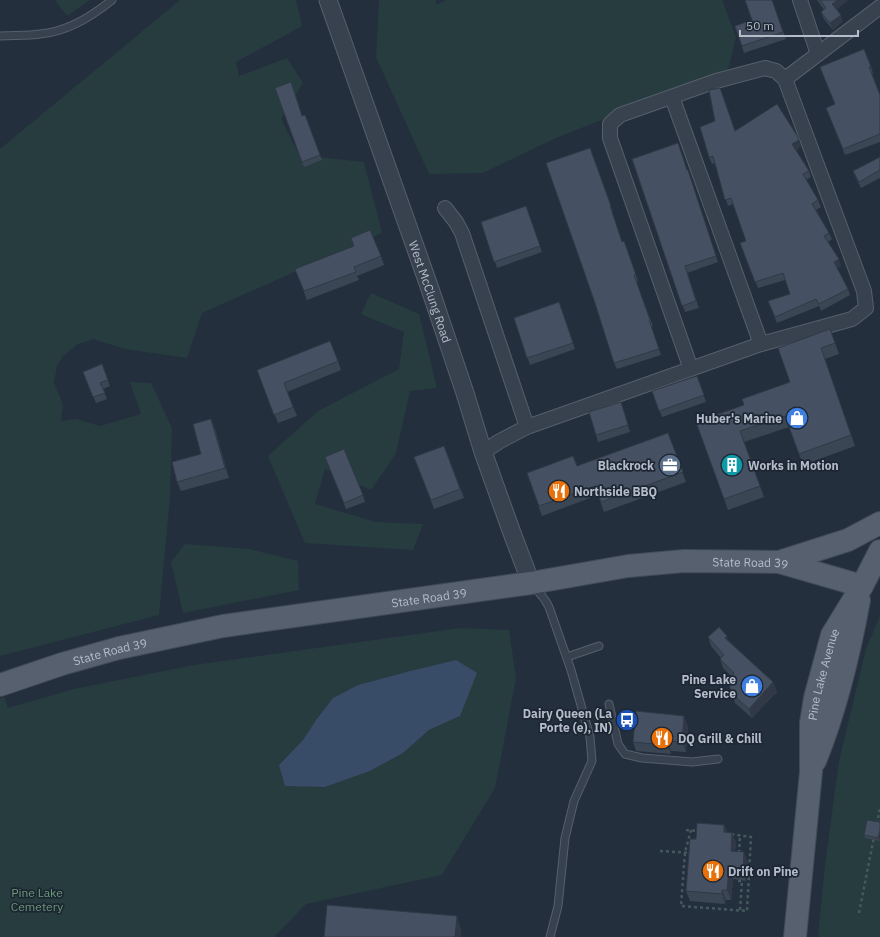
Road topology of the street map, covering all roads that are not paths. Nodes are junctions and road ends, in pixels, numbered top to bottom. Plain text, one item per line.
1 (112, 0) edge
2 (328, 0) edge
3 (800, 0) edge
4 (879, 10) edge
5 (0, 36) edge
6 (818, 54) junction
7 (785, 79) junction
8 (672, 98) junction
9 (445, 208) dead end
10 (761, 344) junction
11 (691, 369) junction
12 (527, 428) junction
13 (483, 452) junction
14 (880, 523) edge
15 (880, 551) edge
16 (779, 562) junction
17 (531, 582) junction
18 (862, 586) junction
19 (599, 646) dead end
20 (567, 657) junction
21 (0, 685) edge
22 (608, 704) dead end
23 (718, 759) dead end
24 (550, 937) edge
25 (795, 937) edge

1 - 5 lane
2 - 13 street, West McClung Road
3 - 6 street
4 - 6 street
6 - 7 street
7 - 8 street
7 - 10 street
8 - 10 street
8 - 11 street
9 - 12 street
10 - 11 street
11 - 12 street
12 - 13 street
13 - 17 street, West McClung Road
14 - 16 main road
15 - 18 main road, Pine Lake Avenue
16 - 17 main road, State Road 39
16 - 18 main road, State Road 39
17 - 20 lane
17 - 21 main road, State Road 39
18 - 25 main road, Pine Lake Avenue
19 - 20 lane
20 - 24 lane
22 - 23 lane

